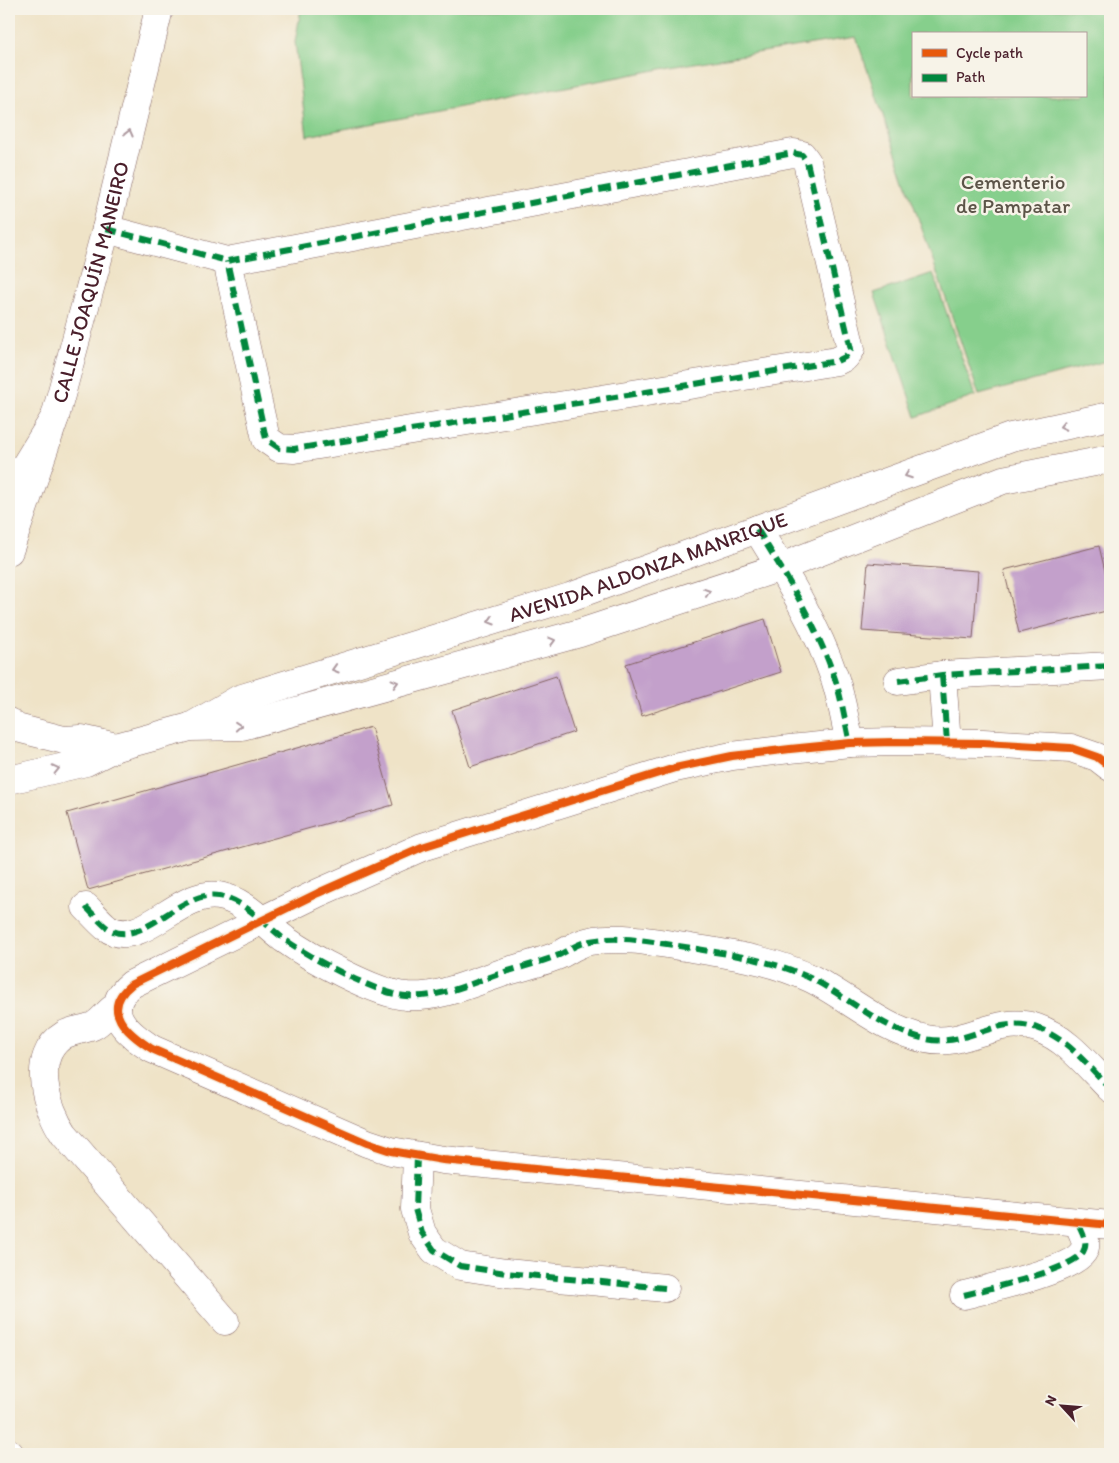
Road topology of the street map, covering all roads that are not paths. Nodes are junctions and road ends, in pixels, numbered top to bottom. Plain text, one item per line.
1 (159, 9) edge
2 (106, 229) junction
3 (228, 260) junction
4 (1110, 416) edge
5 (54, 417) junction
6 (1110, 459) edge
7 (9, 492) edge
8 (758, 529) junction
9 (9, 551) edge
10 (781, 567) junction
11 (1110, 666) edge
12 (942, 675) junction
13 (898, 681) dead end
14 (9, 722) edge
15 (190, 727) junction
16 (947, 742) junction
17 (850, 743) junction
18 (116, 747) junction
19 (1110, 767) edge
20 (9, 780) edge
21 (86, 907) dead end
22 (262, 922) junction
23 (117, 1006) junction
24 (1110, 1088) edge
25 (417, 1156) junction
26 (1078, 1223) junction
27 (1110, 1225) edge
28 (665, 1288) dead end
29 (964, 1295) dead end
30 (225, 1321) dead end

2 -> 1 street, CALLE JOAQUÍN MANEIRO
2 - 3 street
2 - 5 street, CALLE JOAQUÍN MANEIRO
3 - 3 street
4 -> 8 street, AVENIDA ALDONZA MANRIQUE
5 - 7 street
5 - 9 street, CALLE JOAQUÍN MANEIRO
6 - 10 street, AVENIDA ALDONZA MANRIQUE
8 - 10 street
8 -> 15 street, AVENIDA ALDONZA MANRIQUE
15 -> 10 street, AVENIDA ALDONZA MANRIQUE
10 - 17 street
11 - 12 street
12 - 13 street
12 - 16 street
14 - 18 street, AVENIDA ALDONZA MANRIQUE
15 - 18 street, AVENIDA ALDONZA MANRIQUE
16 - 17 street
16 - 19 street
17 - 22 street
20 -> 18 street, AVENIDA ALDONZA MANRIQUE
21 - 22 street
22 - 23 street
22 - 24 street
23 - 25 street
23 - 30 street
25 - 26 street
25 - 28 street
26 - 27 street
26 - 29 street

